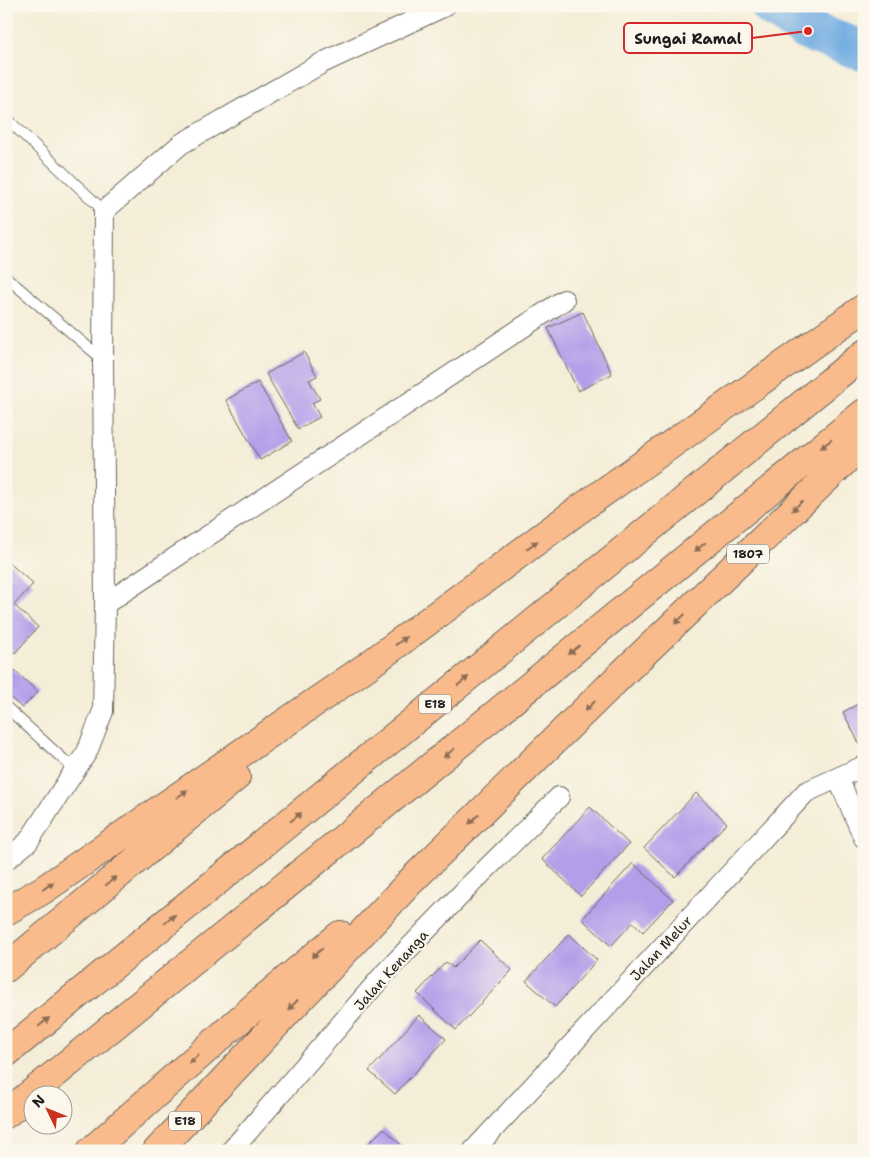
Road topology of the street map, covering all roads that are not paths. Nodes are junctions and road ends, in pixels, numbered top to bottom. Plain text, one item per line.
1 (445, 6) edge
2 (6, 118) edge
3 (104, 212) junction
4 (6, 277) edge
5 (564, 300) dead end
6 (864, 308) edge
7 (864, 354) edge
8 (103, 360) junction
9 (864, 413) edge
10 (864, 431) edge
11 (105, 604) junction
12 (366, 667) junction
13 (625, 672) joint
14 (6, 707) edge
15 (864, 766) edge
16 (75, 770) junction
17 (838, 778) junction
18 (559, 797) dead end
19 (864, 838) edge
20 (6, 860) edge
21 (411, 881) junction
22 (6, 911) edge
23 (6, 968) edge
24 (6, 1053) edge
25 (10, 1111) edge
26 (91, 1151) edge
27 (157, 1151) edge
28 (231, 1151) edge
29 (473, 1151) edge

1 - 3 street
2 - 3 lane
3 - 8 street
4 - 8 lane
5 - 11 street
12 -> 6 highway
24 -> 7 highway, E18
8 - 11 street
9 -> 25 highway
10 -> 13 highway, 1807
11 - 16 street
22 -> 12 highway
23 -> 12 highway
13 -> 21 highway, E18
14 - 16 lane
15 - 17 street, Jalan Melur
16 - 20 street
17 - 19 street
17 - 29 street, Jalan Melur
18 - 28 street, Jalan Kenanga
21 -> 26 highway
21 -> 27 highway, E18

